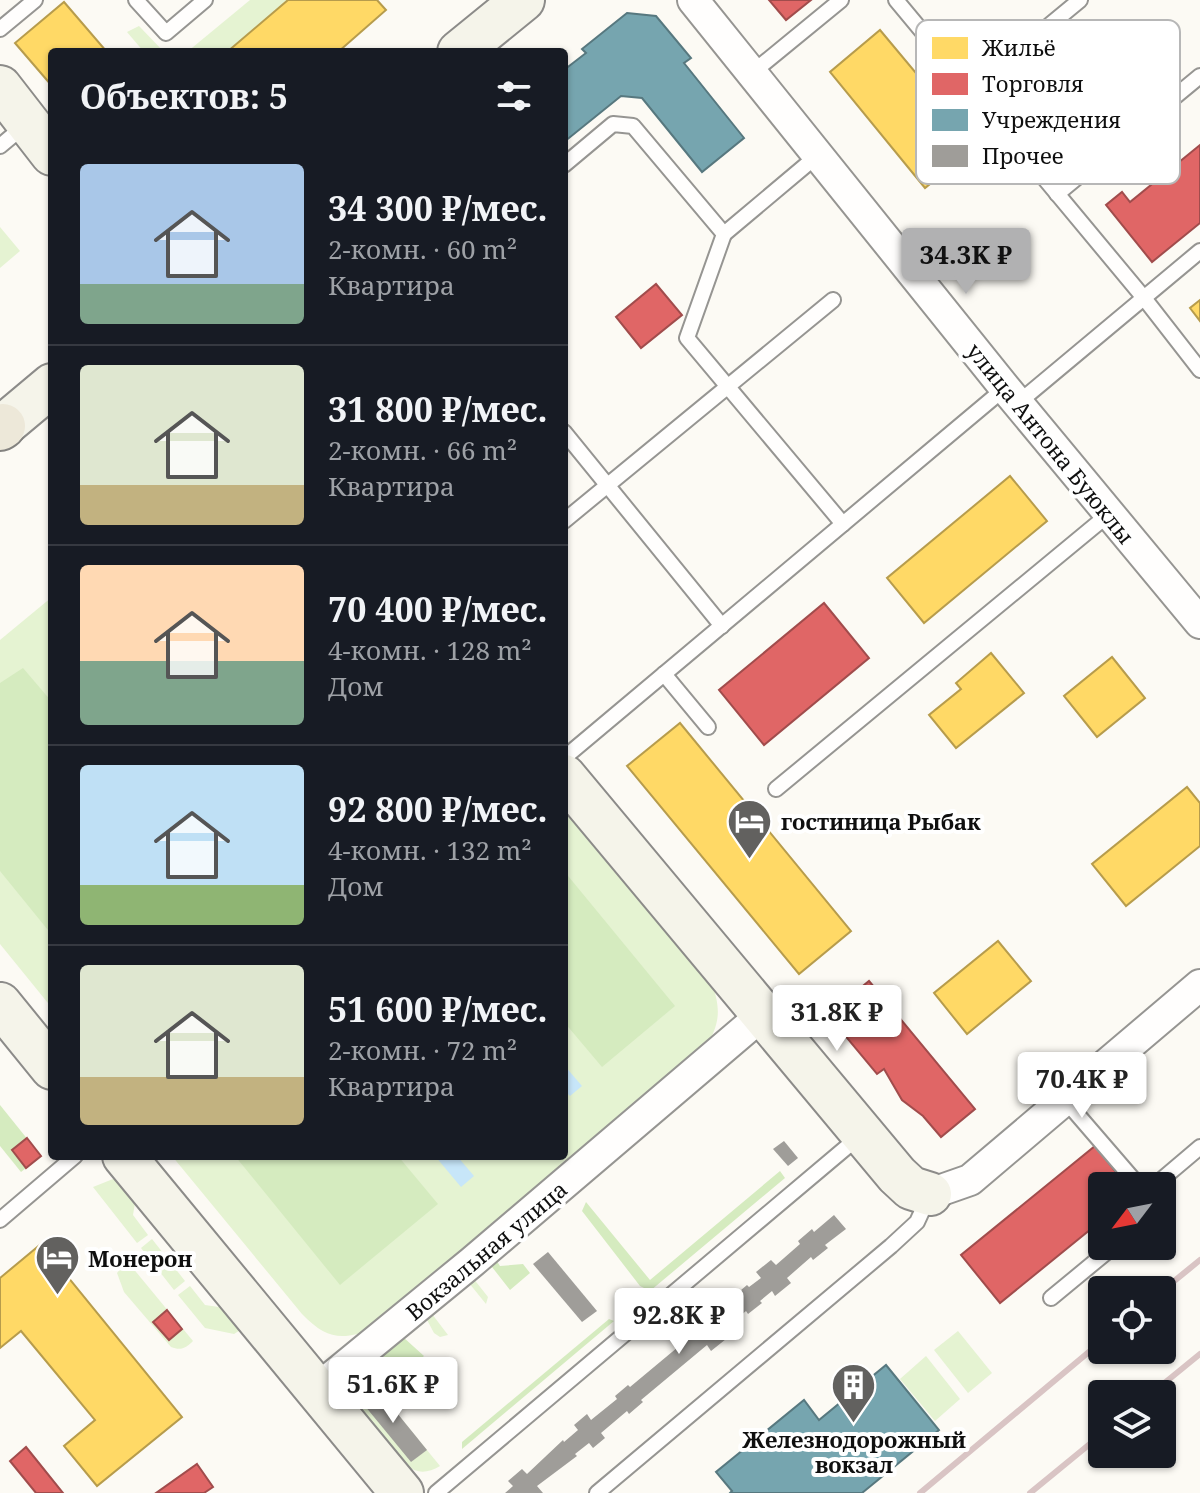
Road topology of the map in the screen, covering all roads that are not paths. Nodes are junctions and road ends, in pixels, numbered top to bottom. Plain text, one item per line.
1 (35, 0) edge
2 (136, 0) edge
3 (205, 0) edge
4 (523, 0) edge
5 (693, 0) edge
6 (841, 0) edge
7 (896, 0) edge
8 (1080, 0) edge
9 (1056, 20) edge
10 (916, 24) edge
11 (0, 29) edge
12 (464, 48) edge
13 (752, 73) junction
14 (1200, 76) edge
15 (0, 87) edge
16 (1180, 93) edge
17 (27, 141) edge
18 (818, 155) junction
19 (568, 162) edge
20 (1049, 184) edge
21 (1069, 184) edge
22 (1057, 194) junction
23 (724, 234) junction
24 (1200, 251) edge
25 (1144, 298) junction
26 (833, 300) dead end
27 (1200, 370) edge
28 (727, 387) junction
29 (48, 388) edge
30 (1012, 396) junction
31 (1, 427) edge
32 (568, 437) edge
33 (608, 485) junction
34 (1109, 514) junction
35 (568, 518) edge
36 (843, 524) junction
37 (1200, 623) edge
38 (722, 626) junction
39 (664, 674) junction
40 (708, 727) dead end
41 (568, 755) edge
42 (568, 781) edge
43 (776, 789) dead end
44 (1200, 985) edge
45 (0, 1004) edge
46 (762, 1015) junction
47 (48, 1063) edge
48 (1064, 1099) junction
49 (862, 1134) junction
50 (1200, 1147) edge
51 (70, 1160) edge
52 (127, 1160) edge
53 (1127, 1172) edge
54 (1171, 1172) edge
55 (930, 1194) junction
56 (0, 1220) edge
57 (1097, 1260) edge
58 (1051, 1298) dead end
59 (317, 1389) junction
60 (402, 1493) edge
61 (436, 1493) edge
62 (597, 1493) edge

1 - 11 lane
2 - 3 lane
4 - 12 street
5 - 13 street, улица Антона Буюклы
6 - 13 lane
7 - 10 lane
8 - 9 lane
13 - 18 street, улица Антона Буюклы
14 - 16 lane
15 - 17 street
18 - 23 lane
18 - 30 street, улица Антона Буюклы
19 - 23 lane
20 - 22 lane
21 - 22 lane
22 - 25 lane
23 - 28 lane
24 - 25 lane
25 - 27 lane
25 - 30 lane
26 - 28 lane
28 - 33 lane
28 - 36 lane
29 - 31 street
30 - 34 street, улица Антона Буюклы
30 - 36 lane
32 - 33 lane
33 - 35 lane
33 - 38 lane
34 - 37 street, улица Антона Буюклы
34 - 43 lane
36 - 38 lane
38 - 39 lane
39 - 40 lane
39 - 41 lane
42 - 46 street
44 - 48 street
45 - 47 street
46 - 49 street
46 - 59 street, Вокзальная улица
48 - 53 lane
48 - 55 street
49 - 55 street
49 - 61 lane
50 - 54 lane
51 - 56 lane
52 - 59 street
55 - 62 lane
57 - 58 lane
59 - 60 street

